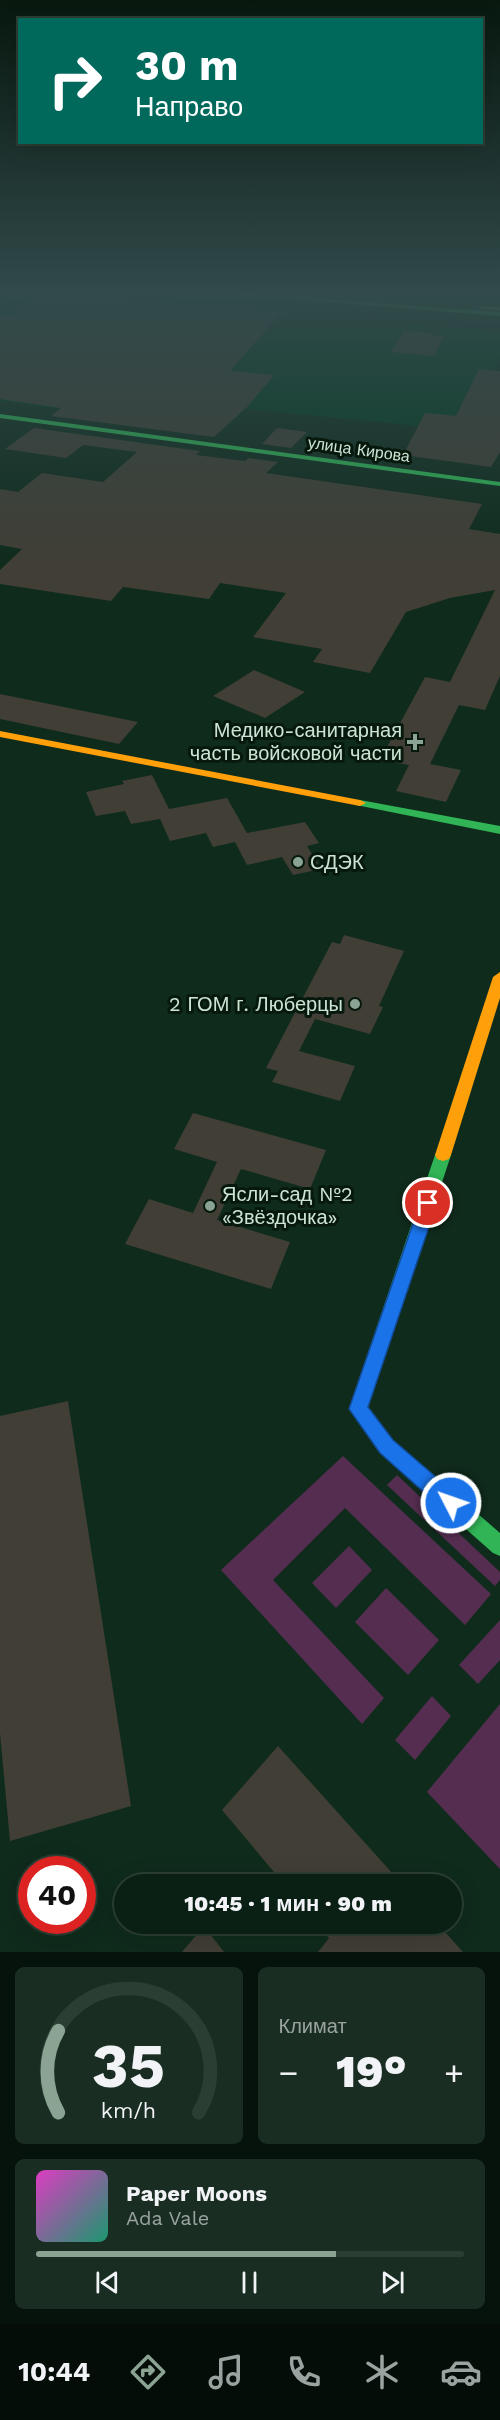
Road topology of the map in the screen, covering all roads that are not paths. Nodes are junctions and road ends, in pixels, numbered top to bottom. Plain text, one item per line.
1 (0, 416) edge
2 (500, 484) edge
3 (0, 734) edge
4 (500, 830) edge
5 (500, 977) edge
6 (500, 1546) edge

1 - 2 main road, улица Кирова
3 - 4 main road
5 - 6 main road

